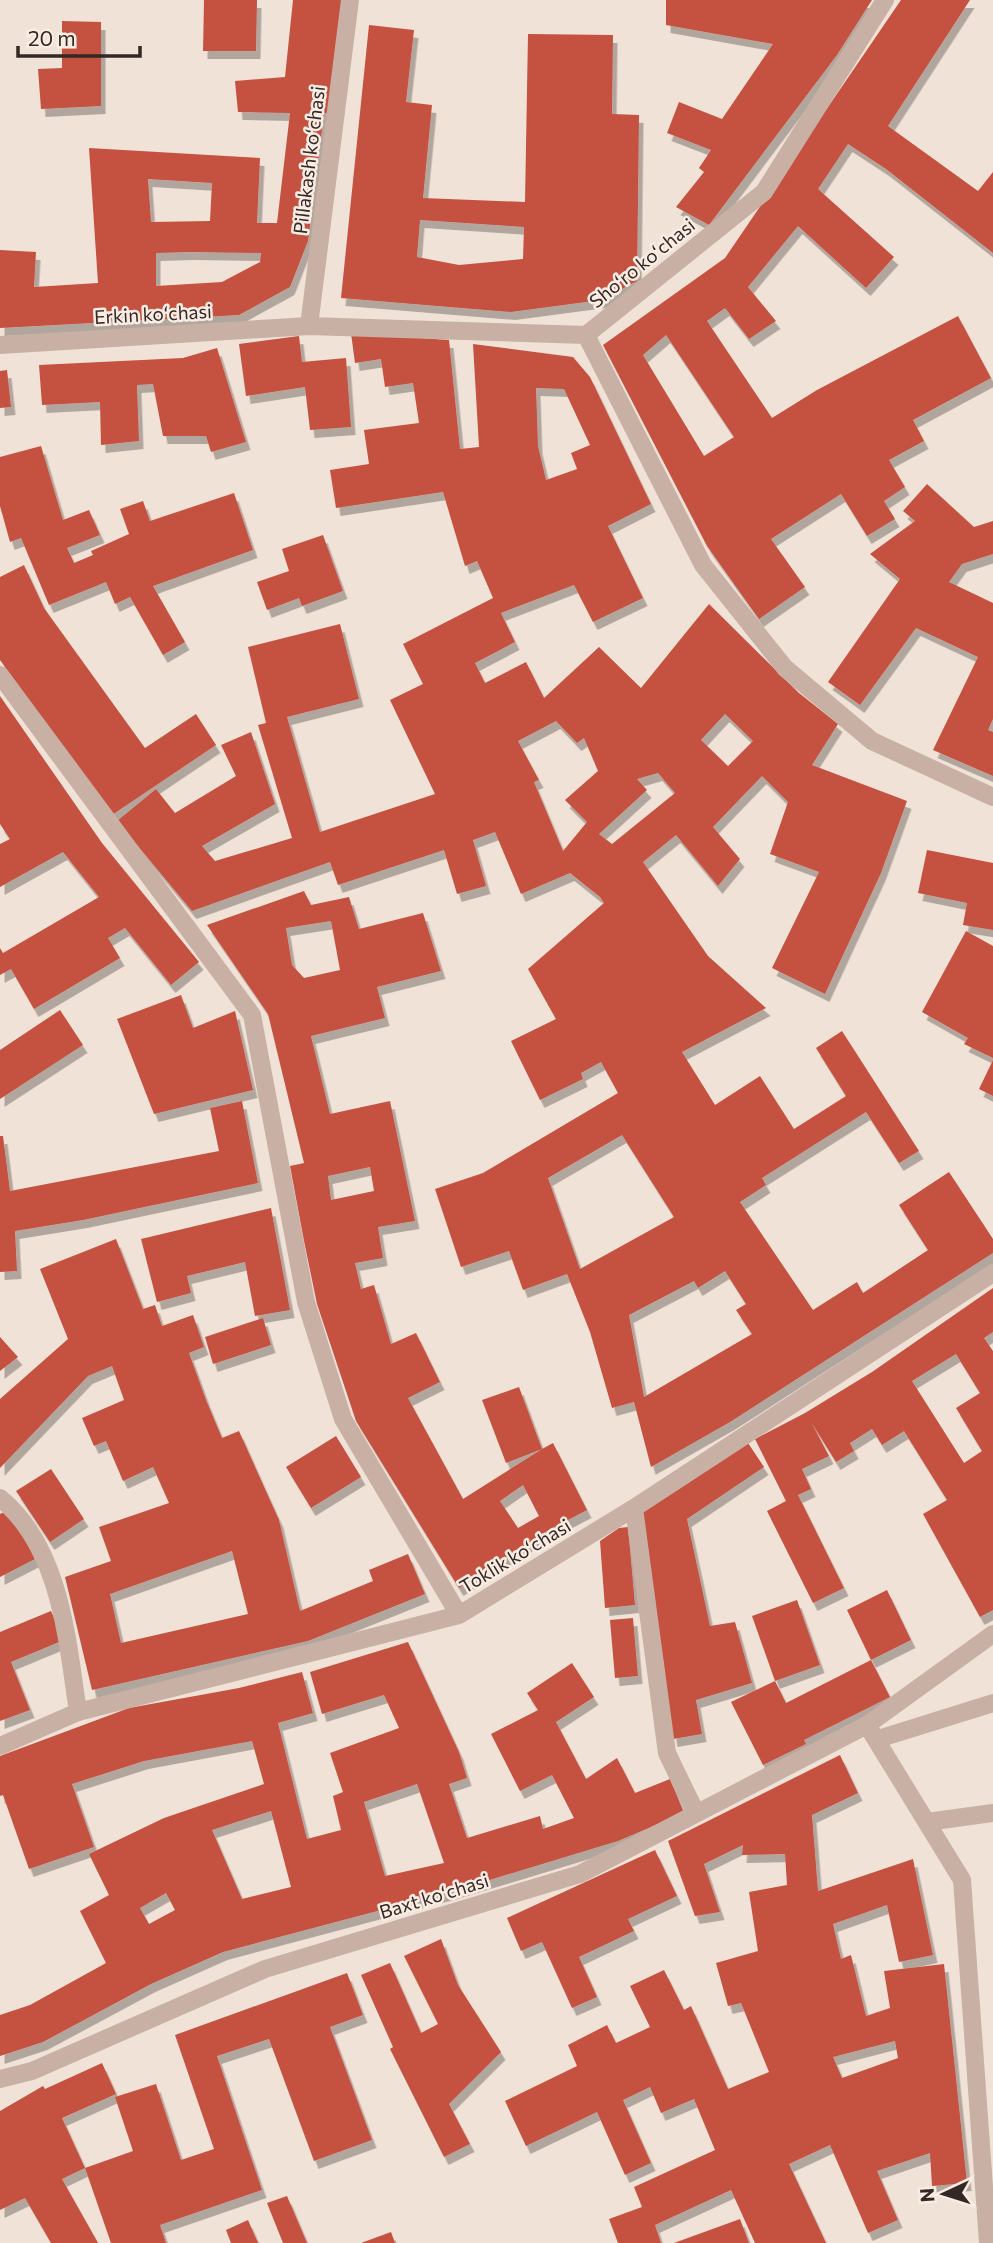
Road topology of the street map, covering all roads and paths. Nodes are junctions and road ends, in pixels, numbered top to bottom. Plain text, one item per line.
1 (350, 0) edge
2 (884, 0) edge
3 (309, 326) junction
4 (586, 335) junction
5 (0, 345) edge
6 (0, 676) edge
7 (992, 794) edge
8 (993, 1272) edge
9 (0, 1498) edge
10 (634, 1508) junction
11 (458, 1615) junction
12 (993, 1634) edge
13 (993, 1703) edge
14 (78, 1712) junction
15 (872, 1732) junction
16 (0, 1746) edge
17 (696, 1813) junction
18 (993, 1813) edge
19 (927, 1822) junction
20 (0, 2078) edge
21 (989, 2204) edge
22 (988, 2243) edge

1 - 3 street, Pillakash koʻchasi
2 - 4 street, Shoʻro koʻchasi
3 - 4 street, Shoʻro koʻchasi
3 - 5 street, Erkin koʻchasi
4 - 7 street
6 - 11 street
8 - 10 street, Toklik koʻchasi
9 - 14 street
10 - 11 street, Toklik koʻchasi
10 - 17 street
11 - 14 street, Toklik koʻchasi
12 - 15 street, Baxt koʻchasi
13 - 15 street
14 - 16 street, Toklik koʻchasi
15 - 17 street, Baxt koʻchasi
15 - 19 street
17 - 20 street, Baxt koʻchasi
18 - 19 street
19 - 21 street
21 - 22 street

